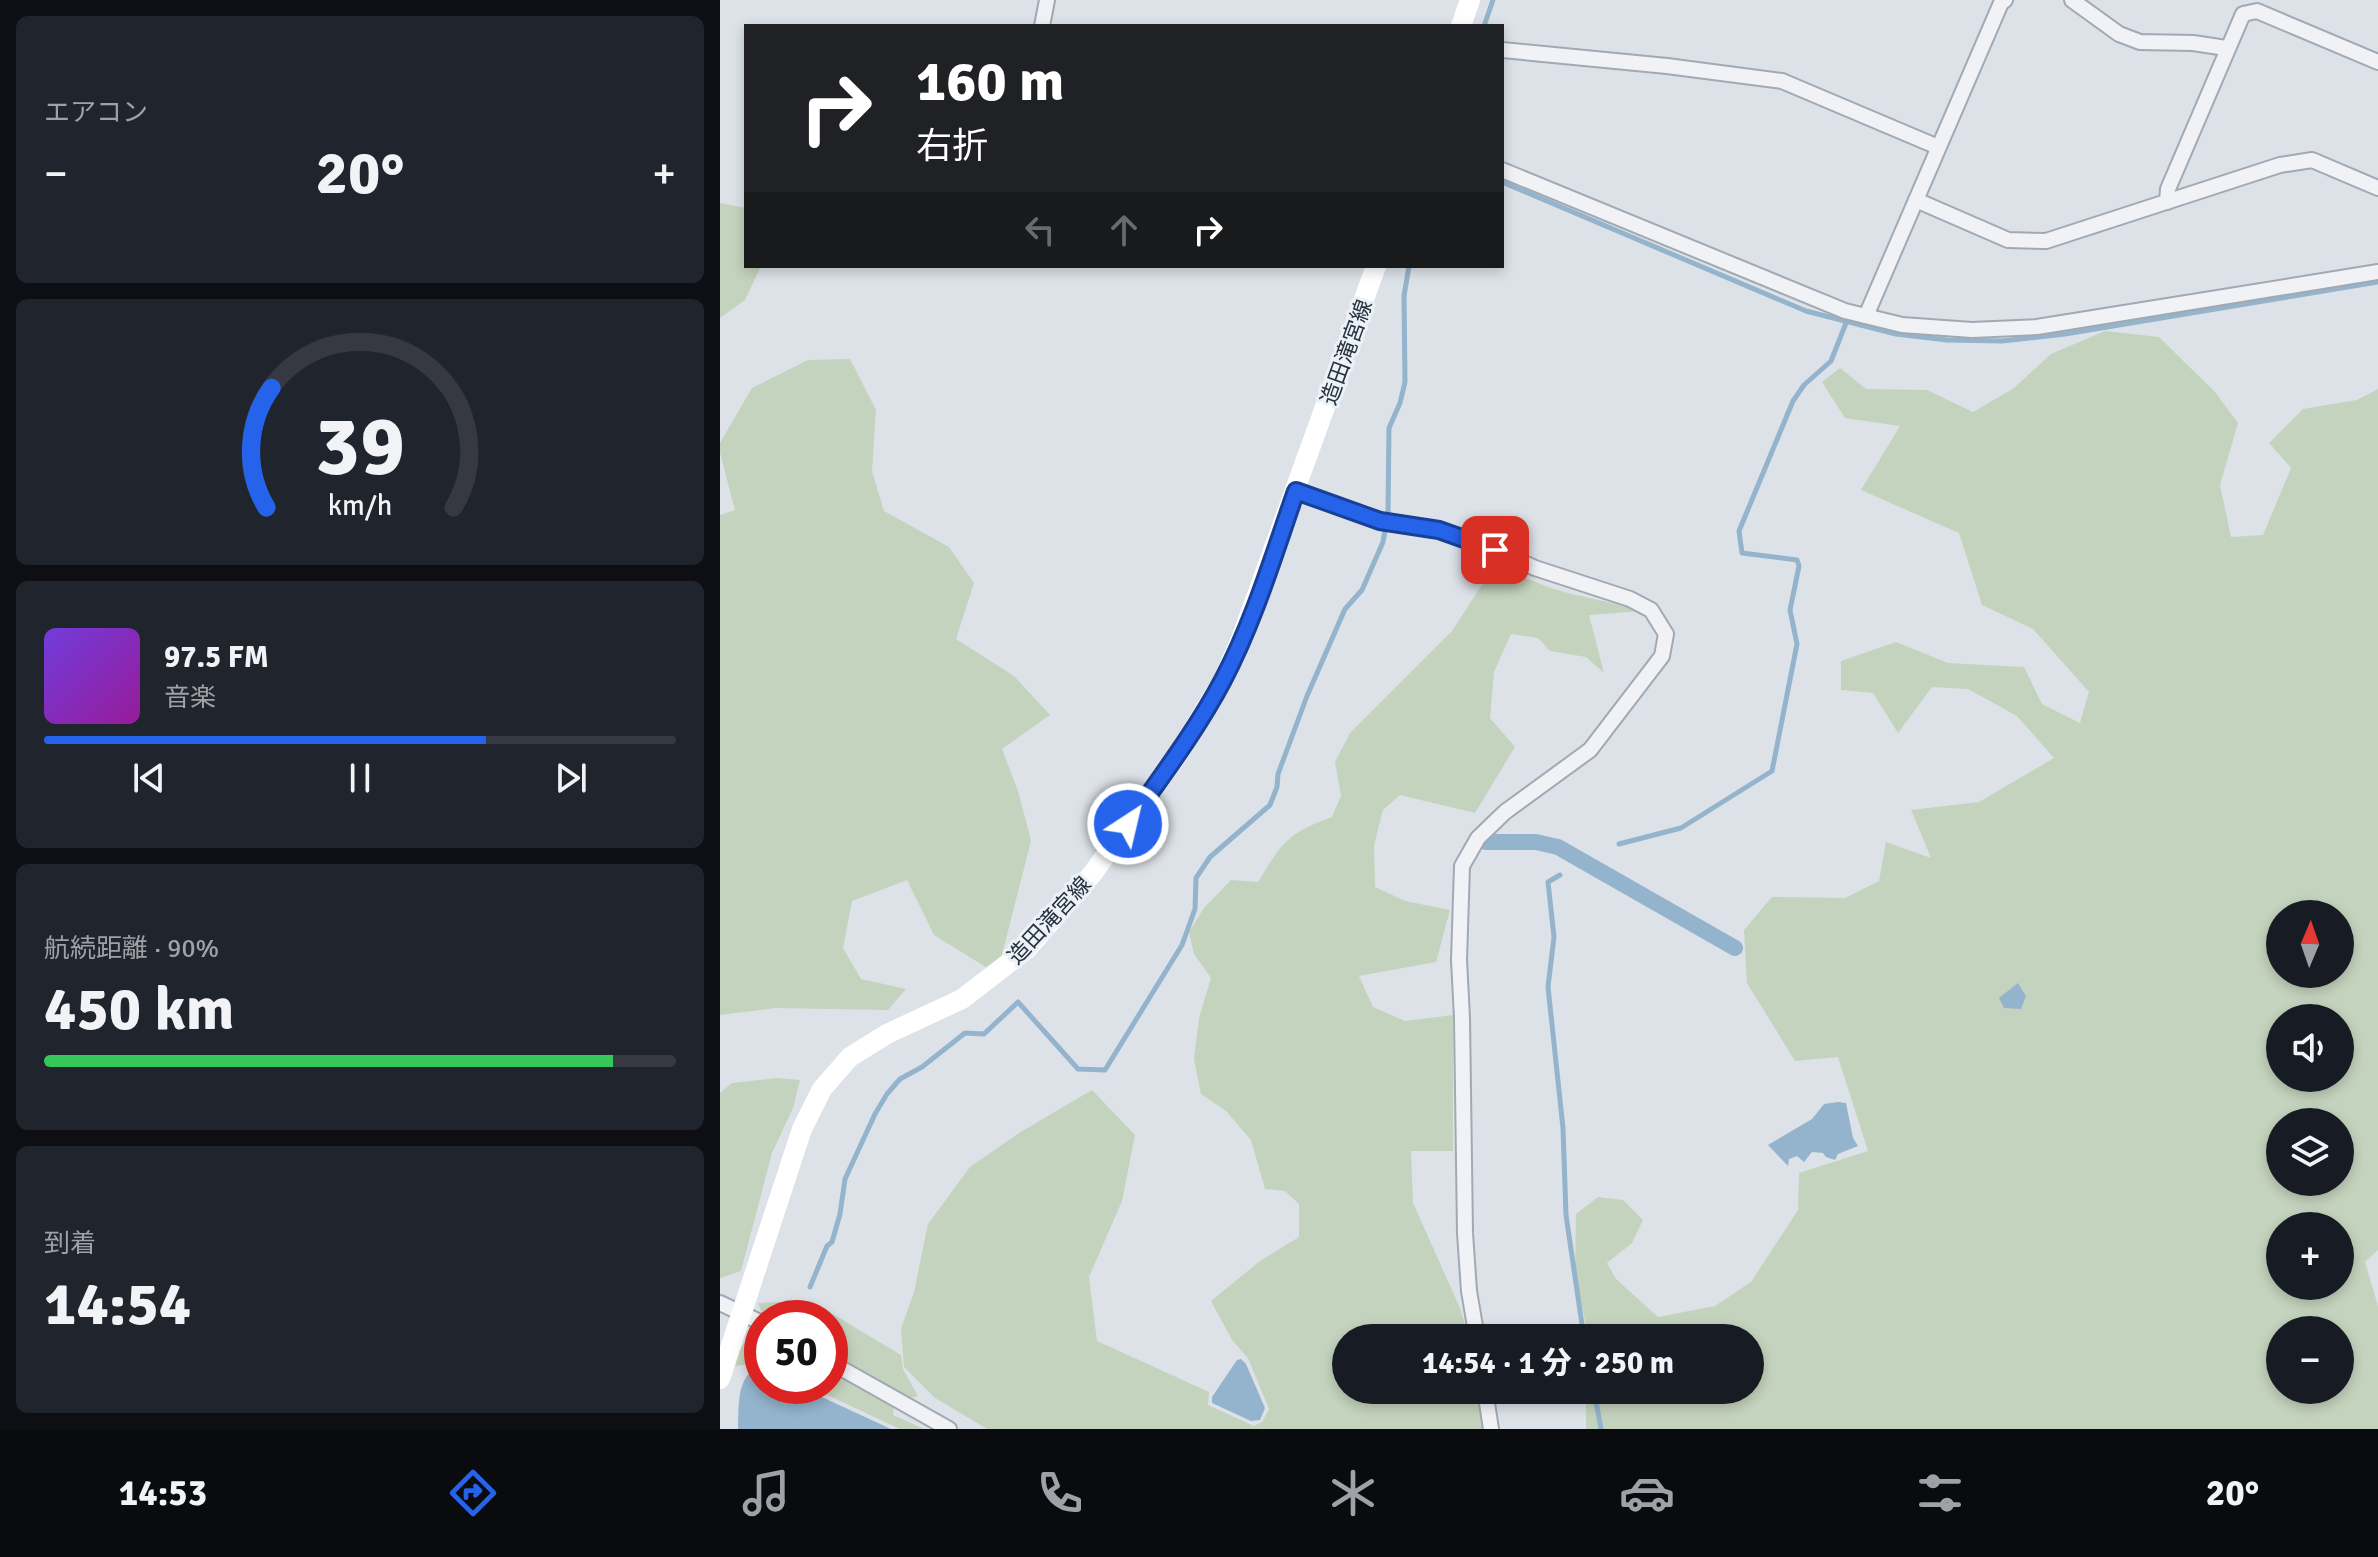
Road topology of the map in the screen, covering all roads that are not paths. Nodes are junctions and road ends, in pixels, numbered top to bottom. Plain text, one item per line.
1 (1047, 0) edge
2 (1470, 0) edge
3 (2005, 0) edge
4 (2072, 0) edge
5 (1042, 24) edge
6 (1462, 24) edge
7 (2226, 48) junction
8 (1504, 50) edge
9 (2378, 62) edge
10 (1938, 147) junction
11 (1504, 171) edge
12 (2378, 188) edge
13 (1916, 200) junction
14 (2167, 202) junction
15 (1375, 268) edge
16 (2378, 272) edge
17 (1866, 316) junction
18 (1296, 491) junction
19 (720, 1303) edge
20 (742, 1312) junction
21 (1475, 1324) edge
22 (848, 1372) edge
23 (720, 1379) edge
24 (1487, 1404) edge
25 (949, 1429) edge
26 (1491, 1429) edge

1 - 5 street
2 - 6 main road
3 - 10 street
4 - 7 street
7 - 9 street
7 - 14 street
8 - 10 street
10 - 13 street
11 - 17 street
12 - 14 street
13 - 14 street
13 - 17 street
15 - 18 main road, 造田滝宮線
16 - 17 street
18 - 20 main road, 造田滝宮線
18 - 21 street
19 - 20 street
20 - 23 main road, 造田滝宮線
22 - 25 street
24 - 26 street

